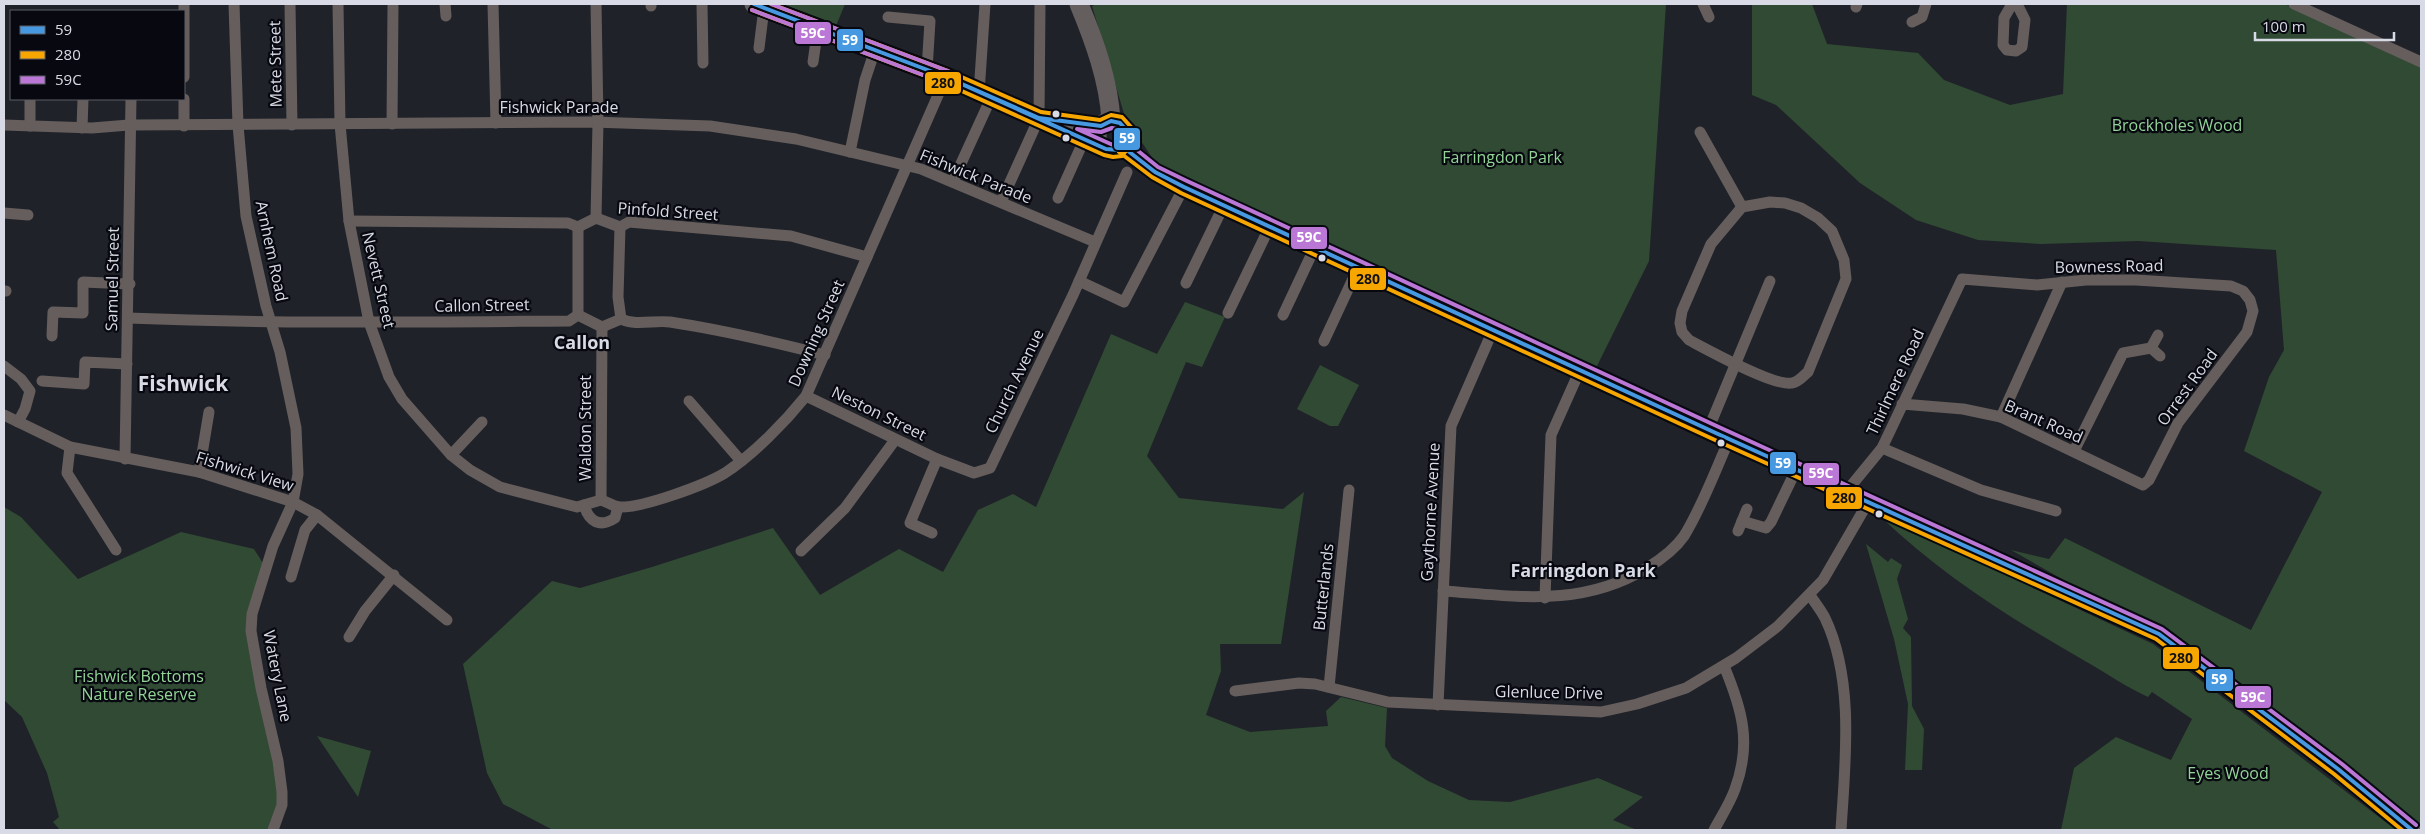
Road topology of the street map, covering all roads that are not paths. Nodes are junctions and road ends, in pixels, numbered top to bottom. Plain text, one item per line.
1 (234, 4) edge
2 (290, 4) edge
3 (338, 4) edge
4 (394, 4) edge
5 (493, 4) edge
6 (596, 4) edge
7 (702, 4) edge
8 (986, 4) edge
9 (1040, 4) edge
10 (1079, 4) edge
11 (1703, 4) edge
12 (1926, 4) edge
13 (2012, 4) edge
14 (2017, 4) edge
15 (2294, 4) edge
16 (184, 5) dead end
17 (759, 6) edge
18 (184, 10) edge
19 (888, 17) dead end
20 (1709, 17) dead end
21 (1912, 22) dead end
22 (818, 27) junction
23 (759, 48) dead end
24 (875, 50) junction
25 (2419, 60) edge
26 (813, 62) dead end
27 (703, 63) dead end
28 (927, 70) junction
29 (946, 77) junction
30 (985, 95) junction
31 (30, 100) edge
32 (83, 100) edge
33 (131, 100) edge
34 (184, 100) edge
35 (1039, 118) junction
36 (598, 122) junction
37 (496, 123) junction
38 (292, 124) junction
39 (340, 124) junction
40 (392, 124) junction
41 (4, 125) edge
42 (30, 126) junction
43 (129, 126) junction
44 (184, 126) junction
45 (238, 126) junction
46 (82, 128) junction
47 (1700, 132) dead end
48 (1099, 134) junction
49 (1123, 147) junction
50 (850, 152) junction
51 (908, 166) junction
52 (1127, 172) dead end
53 (952, 181) junction
54 (1184, 187) junction
55 (1058, 198) dead end
56 (1001, 202) junction
57 (1224, 205) junction
58 (1742, 207) junction
59 (4, 213) edge
60 (28, 215) dead end
61 (596, 218) junction
62 (349, 221) junction
63 (1270, 226) junction
64 (578, 227) junction
65 (620, 227) junction
66 (1095, 242) junction
67 (1315, 247) junction
68 (867, 257) junction
69 (1358, 268) junction
70 (1962, 279) joint
71 (1079, 281) junction
72 (1770, 281) dead end
73 (2062, 282) junction
74 (1186, 283) dead end
75 (130, 284) junction
76 (2250, 300) joint
77 (1228, 312) dead end
78 (578, 315) junction
79 (1283, 315) dead end
80 (128, 318) junction
81 (621, 319) junction
82 (369, 322) junction
83 (271, 323) junction
84 (602, 327) junction
85 (1493, 330) junction
86 (2158, 335) dead end
87 (52, 336) dead end
88 (1324, 341) dead end
89 (2151, 348) junction
90 (825, 354) junction
91 (2160, 356) dead end
92 (1734, 362) junction
93 (127, 364) junction
94 (4, 366) edge
95 (1580, 370) junction
96 (42, 382) dead end
97 (806, 396) junction
98 (689, 401) dead end
99 (1902, 404) junction
100 (209, 412) dead end
101 (4, 415) edge
102 (2000, 417) junction
103 (18, 422) junction
104 (482, 422) dead end
105 (1708, 430) junction
106 (895, 440) junction
107 (1729, 440) junction
108 (70, 447) junction
109 (1882, 448) junction
110 (2074, 451) junction
111 (451, 455) junction
112 (126, 459) junction
113 (937, 460) junction
114 (741, 461) junction
115 (1796, 470) junction
116 (199, 472) junction
117 (2137, 483) joint
118 (1349, 490) dead end
119 (1846, 492) junction
120 (601, 500) junction
121 (1865, 500) junction
122 (294, 502) junction
123 (584, 505) junction
124 (618, 507) junction
125 (1748, 510) dead end
126 (2056, 511) dead end
127 (317, 515) junction
128 (932, 533) dead end
129 (116, 550) dead end
130 (801, 551) dead end
131 (394, 575) junction
132 (291, 577) dead end
133 (1443, 591) junction
134 (1810, 596) junction
135 (1545, 598) junction
136 (447, 620) dead end
137 (348, 637) dead end
138 (1724, 666) junction
139 (1328, 687) junction
140 (1235, 691) dead end
141 (1438, 705) junction
142 (273, 830) edge
143 (1714, 830) edge
144 (1841, 830) edge
145 (2412, 830) edge

1 - 45 street, Arnhem Road
2 - 38 street, Mete Street
3 - 39 street, Nevett Street
4 - 40 street
5 - 37 street
6 - 36 street
7 - 27 street
8 - 30 street
9 - 35 street
10 - 48 highway
11 - 20 street
12 - 21 street
13 - 14 street
15 - 25 street
16 - 18 street
17 - 22 highway
17 - 23 street
19 - 28 street
22 - 24 highway
22 - 26 street
24 - 28 highway
24 - 50 street
28 - 29 highway
29 - 30 highway
29 - 51 street, Downing Street
30 - 35 highway
30 - 53 street
31 - 42 street
32 - 46 street
33 - 43 street, Samuel Street
34 - 44 street
35 - 48 highway
35 - 56 street
36 - 37 street, Fishwick Parade
36 - 50 street, Fishwick Parade
36 - 61 street
37 - 40 street, Fishwick Parade
38 - 39 street, Fishwick Parade
38 - 45 street, Fishwick Parade
39 - 40 street, Fishwick Parade
39 - 62 street, Nevett Street
41 - 42 street, Fishwick Parade
42 - 46 street, Fishwick Parade
43 - 44 street, Fishwick Parade
43 - 46 street, Fishwick Parade
43 - 75 street, Samuel Street
44 - 45 street, Fishwick Parade
45 - 83 street, Arnhem Road
47 - 58 street
48 - 49 highway
48 - 49 highway
48 - 55 street
49 - 54 highway
50 - 51 street, Fishwick Parade
51 - 53 street, Fishwick Parade
51 - 68 street, Downing Street
52 - 66 street, Church Avenue
53 - 56 street, Fishwick Parade
54 - 57 highway
54 - 71 street
56 - 66 street, Fishwick Parade
57 - 63 highway
57 - 74 street
58 - 92 street
58 - 92 street
59 - 60 street
61 - 64 street, Pinfold Street
61 - 65 street, Pinfold Street
62 - 64 street
62 - 82 street, Nevett Street
63 - 67 highway
63 - 77 street
64 - 78 street
65 - 68 street, Pinfold Street
65 - 81 street
66 - 71 street, Church Avenue
67 - 69 highway
67 - 79 street
68 - 90 street, Downing Street
69 - 85 highway
69 - 88 street
70 - 73 street, Bowness Road
70 - 99 street, Thirlmere Road
71 - 113 street, Church Avenue
72 - 92 street
73 - 76 street, Bowness Road
73 - 102 street
75 - 80 street, Samuel Street
75 - 87 street
76 - 117 street, Orrest Road
78 - 82 street, Callon Street
78 - 84 street
80 - 83 street, Callon Street
80 - 93 street, Samuel Street
81 - 84 street
81 - 90 street
82 - 83 street, Callon Street
82 - 111 street, Nevett Street
83 - 122 street, Arnhem Road
84 - 120 street, Waldon Street
85 - 95 highway
85 - 133 street, Gaythorne Avenue
86 - 89 street
89 - 91 street
89 - 110 street
90 - 97 street, Downing Street
92 - 105 street
93 - 96 street
93 - 112 street, Samuel Street
94 - 103 street
95 - 105 highway
95 - 135 street
97 - 106 street, Neston Street
97 - 114 street, Downing Street
98 - 114 street
99 - 102 street, Brant Road
99 - 109 street, Thirlmere Road
100 - 116 street
101 - 103 street, Fishwick View
102 - 110 street, Brant Road
103 - 108 street, Fishwick View
104 - 111 street
105 - 107 highway
106 - 113 street, Neston Street
106 - 130 street
107 - 115 highway
107 - 135 street
108 - 112 street, Fishwick View
108 - 129 street
109 - 119 street, Thirlmere Road
109 - 126 street
110 - 117 street, Brant Road
111 - 123 street, Nevett Street
112 - 116 street, Fishwick View
113 - 128 street
114 - 124 street, Downing Street
115 - 119 highway
115 - 125 street
116 - 122 street, Fishwick View
118 - 139 street, Butterlands
119 - 121 highway
120 - 123 street, Nevett Street
120 - 124 street
121 - 134 street, Glenluce Drive
121 - 145 highway
122 - 127 street, Fishwick View
122 - 142 street, Watery Lane
123 - 124 street
127 - 131 street, Fishwick View
127 - 132 street
131 - 136 street, Fishwick View
131 - 137 street
133 - 135 street
133 - 141 street, Gaythorne Avenue
134 - 138 street, Glenluce Drive
134 - 144 street
138 - 141 street, Glenluce Drive
138 - 143 street
139 - 140 street, Glenluce Drive
139 - 141 street, Glenluce Drive

